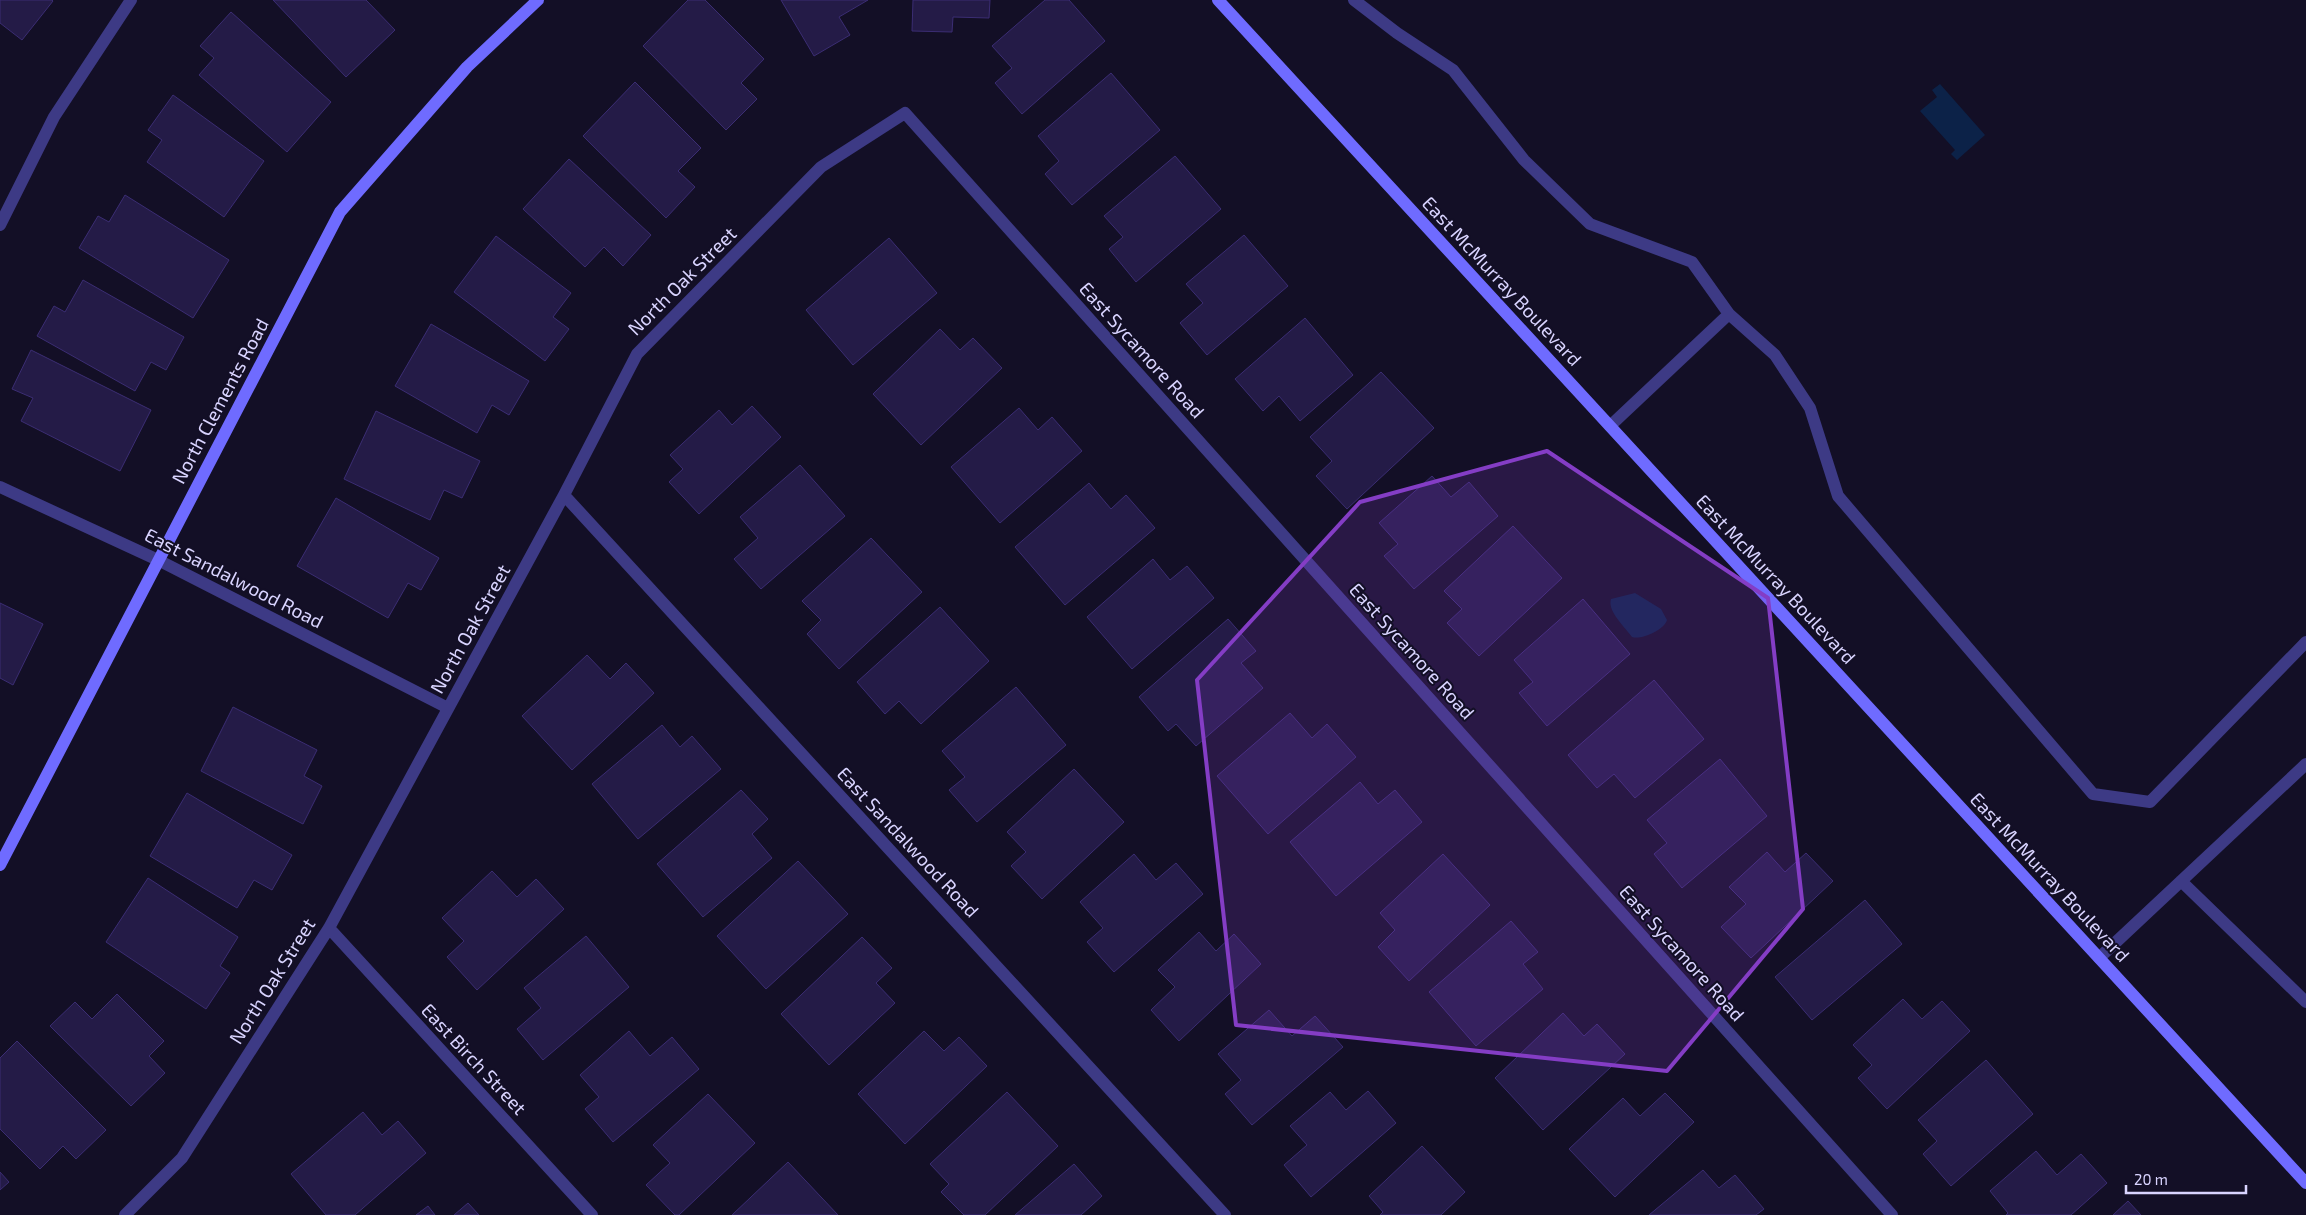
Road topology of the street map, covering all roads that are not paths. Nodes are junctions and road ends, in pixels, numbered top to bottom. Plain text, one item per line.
1 (131, 0) edge
2 (538, 0) edge
3 (1218, 0) edge
4 (1354, 0) edge
5 (905, 113) joint
6 (0, 225) edge
7 (1729, 314) junction
8 (1610, 426) junction
9 (0, 487) edge
10 (564, 495) junction
11 (158, 560) junction
12 (2306, 642) edge
13 (448, 708) junction
14 (2306, 764) edge
15 (0, 865) edge
16 (2181, 881) junction
17 (328, 928) junction
18 (2099, 958) junction
19 (2306, 1002) edge
20 (2306, 1183) edge
21 (125, 1215) edge
22 (592, 1215) edge
23 (1225, 1215) edge
24 (1892, 1215) edge

1 - 6 street
2 - 11 street, North Clements Road
3 - 8 street, East McMurray Boulevard
4 - 7 street
5 - 10 street, North Oak Street
5 - 24 street, East Sycamore Road
7 - 8 street
7 - 12 street
8 - 18 street, East McMurray Boulevard
9 - 11 street, East Sandalwood Road
10 - 13 street, North Oak Street
10 - 23 street, East Sandalwood Road
11 - 13 street, East Sandalwood Road
11 - 15 street, North Clements Road
13 - 17 street, North Oak Street
14 - 16 street
16 - 18 street
16 - 19 street
17 - 21 street, North Oak Street
17 - 22 street, East Birch Street
18 - 20 street, East McMurray Boulevard

